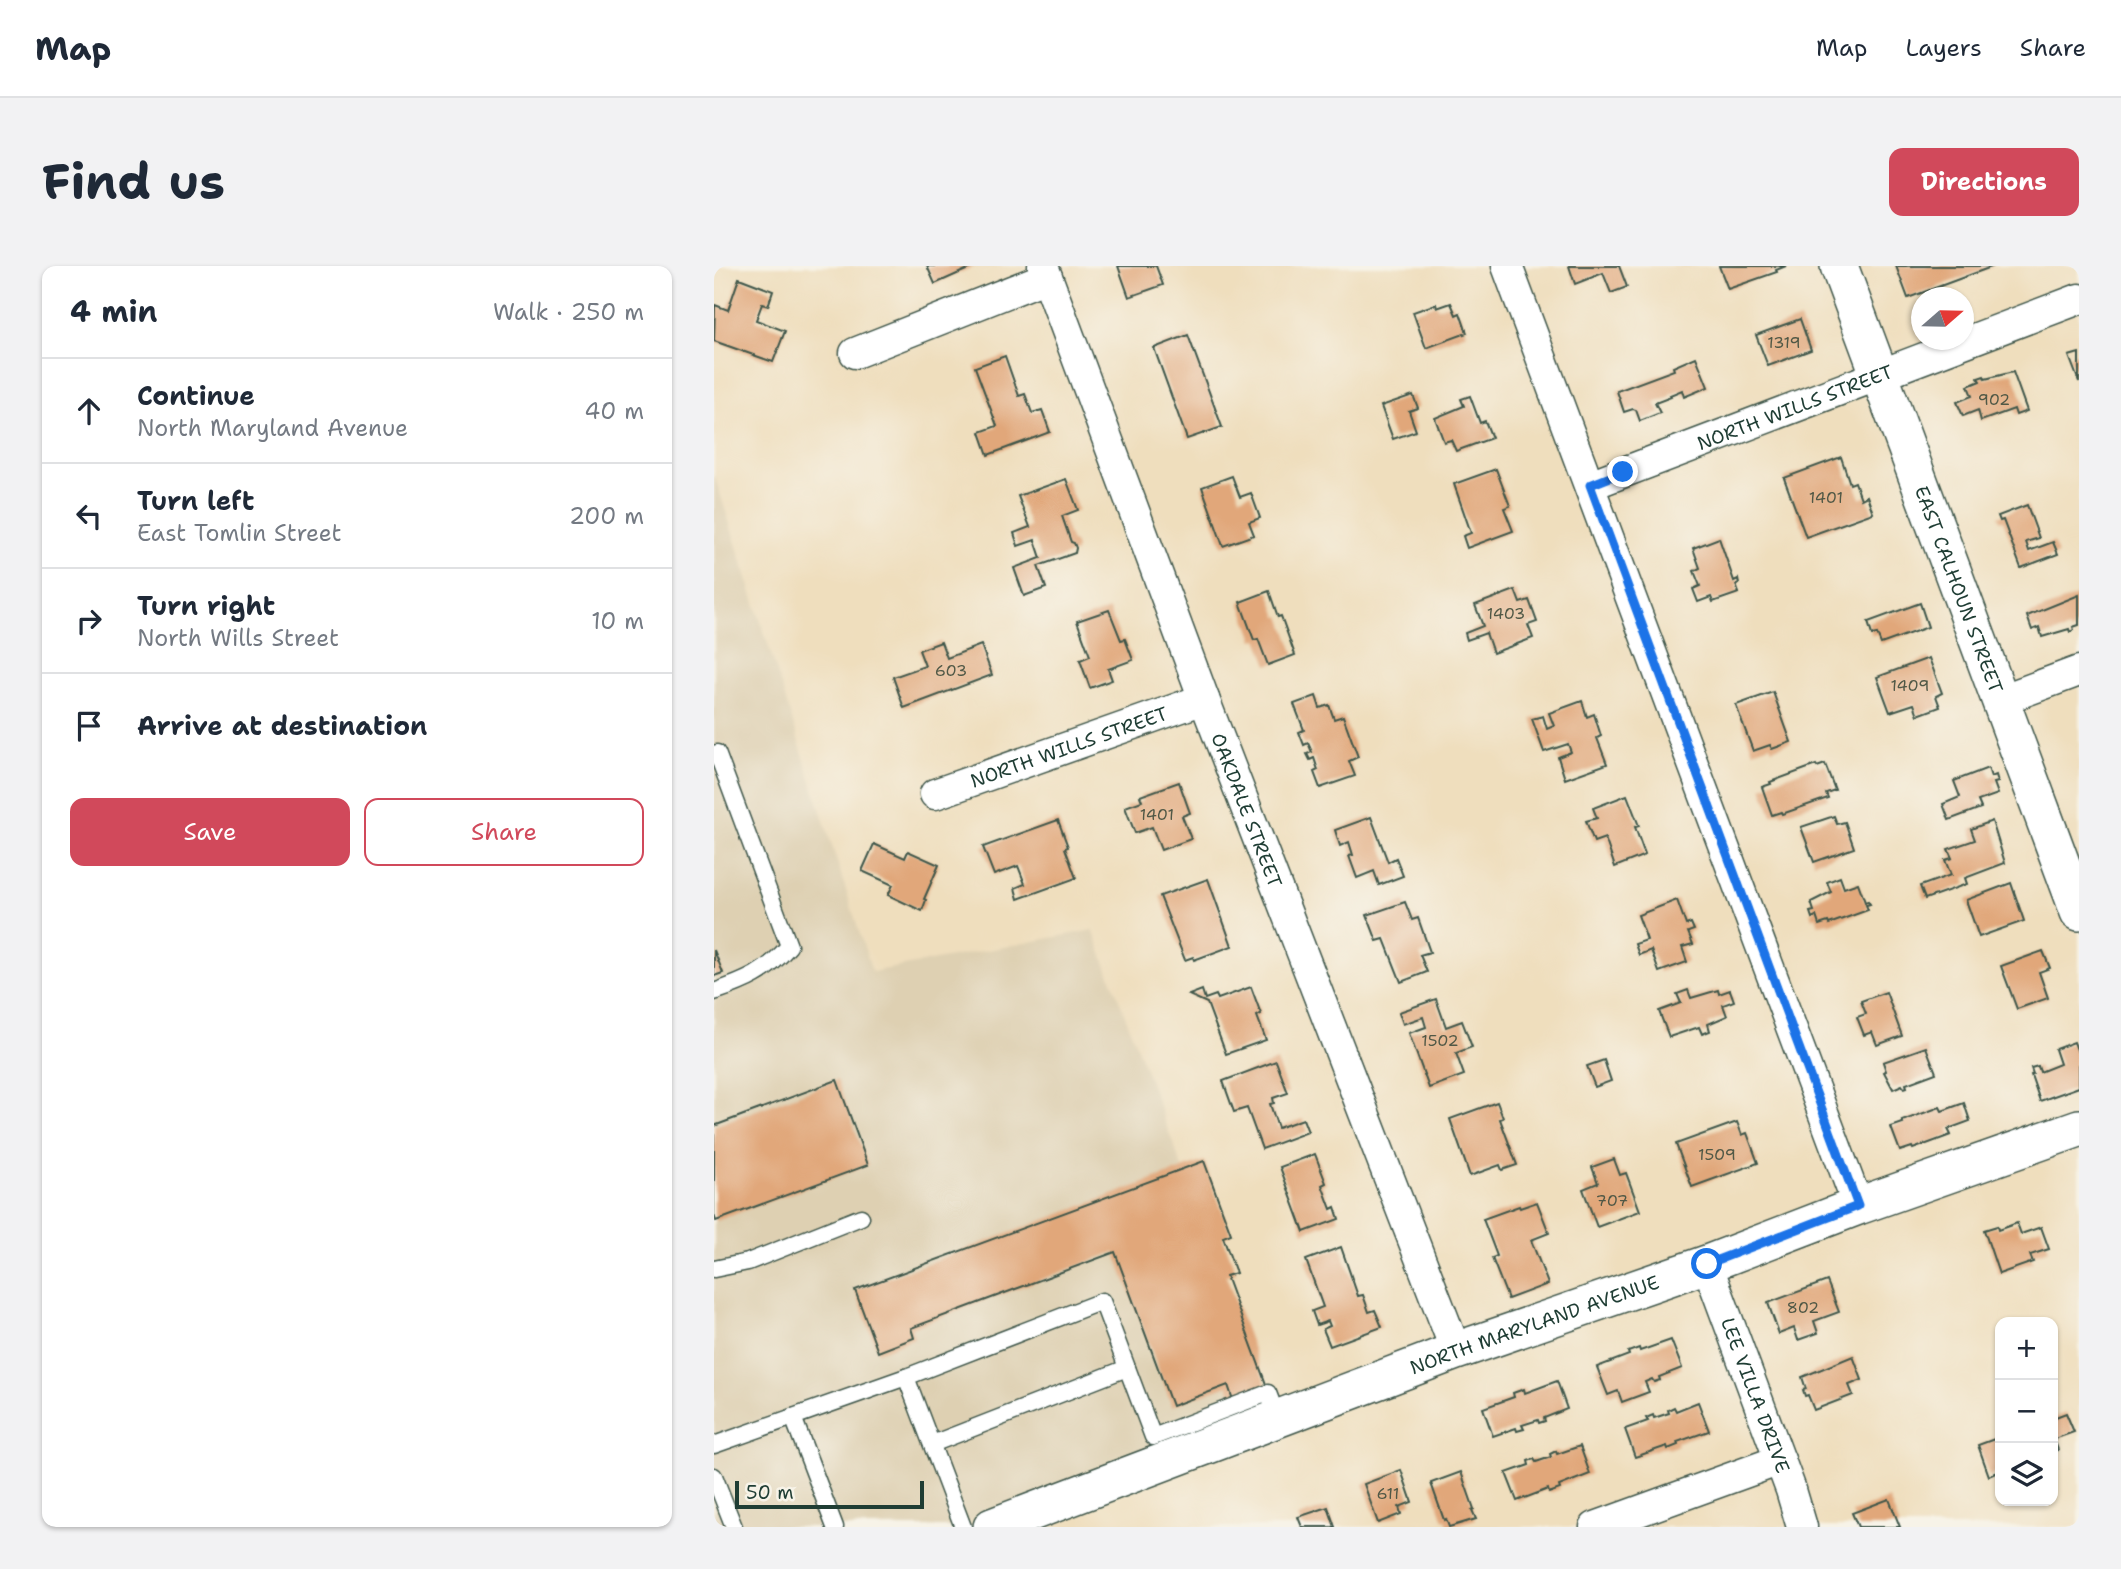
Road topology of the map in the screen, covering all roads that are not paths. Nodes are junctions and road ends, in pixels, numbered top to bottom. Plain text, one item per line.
1 (1507, 266) edge
2 (1839, 266) edge
3 (1045, 272) edge
4 (2079, 299) edge
5 (855, 353) dead end
6 (1880, 375) junction
7 (1590, 485) junction
8 (2079, 671) edge
9 (1204, 699) junction
10 (2001, 700) junction
11 (717, 753) dead end
12 (935, 794) dead end
13 (2079, 912) edge
14 (714, 992) edge
15 (2079, 1128) edge
16 (1858, 1206) junction
17 (861, 1217) dead end
18 (1707, 1264) junction
19 (714, 1269) edge
20 (1456, 1351) junction
21 (1127, 1368) junction
22 (906, 1377) junction
23 (793, 1417) junction
24 (1278, 1419) junction
25 (932, 1444) junction
26 (714, 1446) edge
27 (1780, 1460) junction
28 (714, 1476) edge
29 (734, 1527) edge
30 (835, 1527) edge
31 (963, 1527) edge
32 (992, 1527) edge
33 (1595, 1527) edge
34 (1802, 1527) edge

1 - 7 street
2 - 6 street, EAST CALHOUN STREET
3 - 5 street
3 - 9 street, OAKDALE STREET
4 - 6 street, NORTH WILLS STREET
6 - 7 street, NORTH WILLS STREET
6 - 10 street, EAST CALHOUN STREET
7 - 16 street
8 - 10 street
9 - 12 street, NORTH WILLS STREET
9 - 20 street, OAKDALE STREET
10 - 13 street, EAST CALHOUN STREET
11 - 14 lane
15 - 16 street, NORTH MARYLAND AVENUE
16 - 18 street, NORTH MARYLAND AVENUE
17 - 19 lane
18 - 20 street, NORTH MARYLAND AVENUE
18 - 27 street, LEE VILLA DRIVE
20 - 24 street, NORTH MARYLAND AVENUE
21 - 22 lane
21 - 24 lane
21 - 25 lane
22 - 23 lane
22 - 25 lane
23 - 26 lane
23 - 30 lane
24 - 32 street, NORTH MARYLAND AVENUE
25 - 31 lane
27 - 33 street
27 - 34 street, LEE VILLA DRIVE
28 - 29 lane

